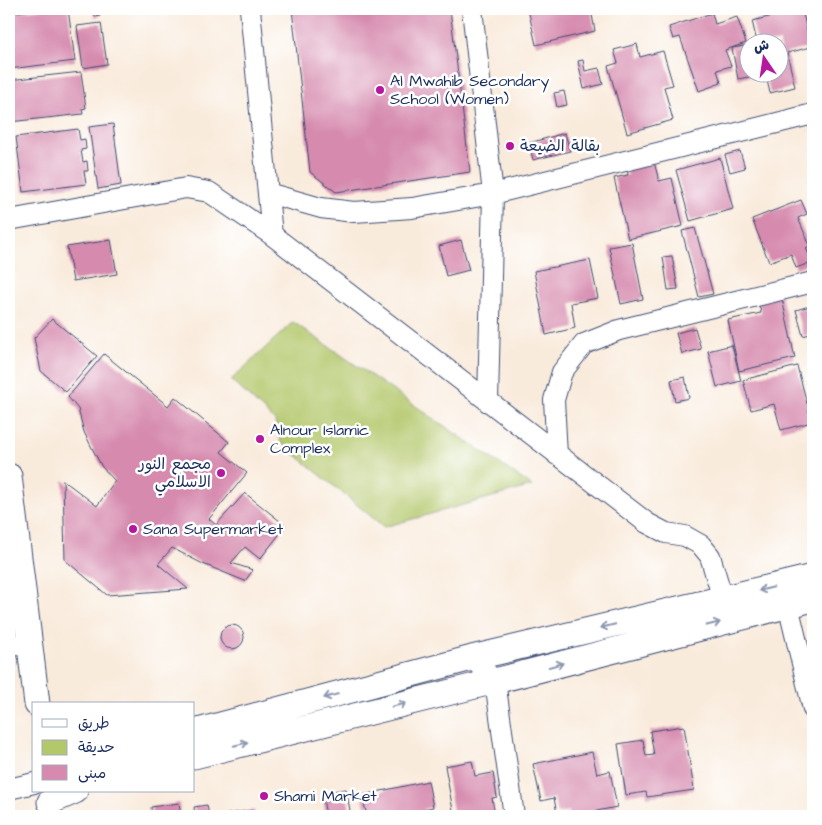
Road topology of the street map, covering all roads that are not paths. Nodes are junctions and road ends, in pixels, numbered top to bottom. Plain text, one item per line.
1 (250, 9) edge
2 (472, 9) edge
3 (813, 114) edge
4 (268, 193) junction
5 (493, 194) junction
6 (9, 220) edge
7 (272, 235) junction
8 (813, 282) edge
9 (488, 402) junction
10 (558, 455) junction
11 (9, 476) edge
12 (813, 578) edge
13 (723, 598) junction
14 (813, 599) edge
15 (788, 604) junction
16 (19, 644) edge
17 (472, 658) junction
18 (495, 681) junction
19 (36, 702) edge
20 (813, 709) edge
21 (195, 732) edge
22 (195, 756) edge
23 (32, 783) edge
24 (9, 789) edge
25 (73, 792) edge
26 (50, 803) edge
27 (514, 816) edge

1 - 4 street
2 - 5 street
3 - 5 street
4 - 5 street
4 - 7 street
5 - 9 street
6 - 7 street
7 - 9 street
8 - 10 street
9 - 10 street
10 - 13 street
11 - 16 street
12 -> 13 street
13 -> 17 street
14 - 15 street
18 -> 15 street
15 - 20 street
16 - 19 street
17 - 18 street
17 -> 21 street
22 -> 18 street
18 - 27 street
23 - 24 street
25 - 26 street

